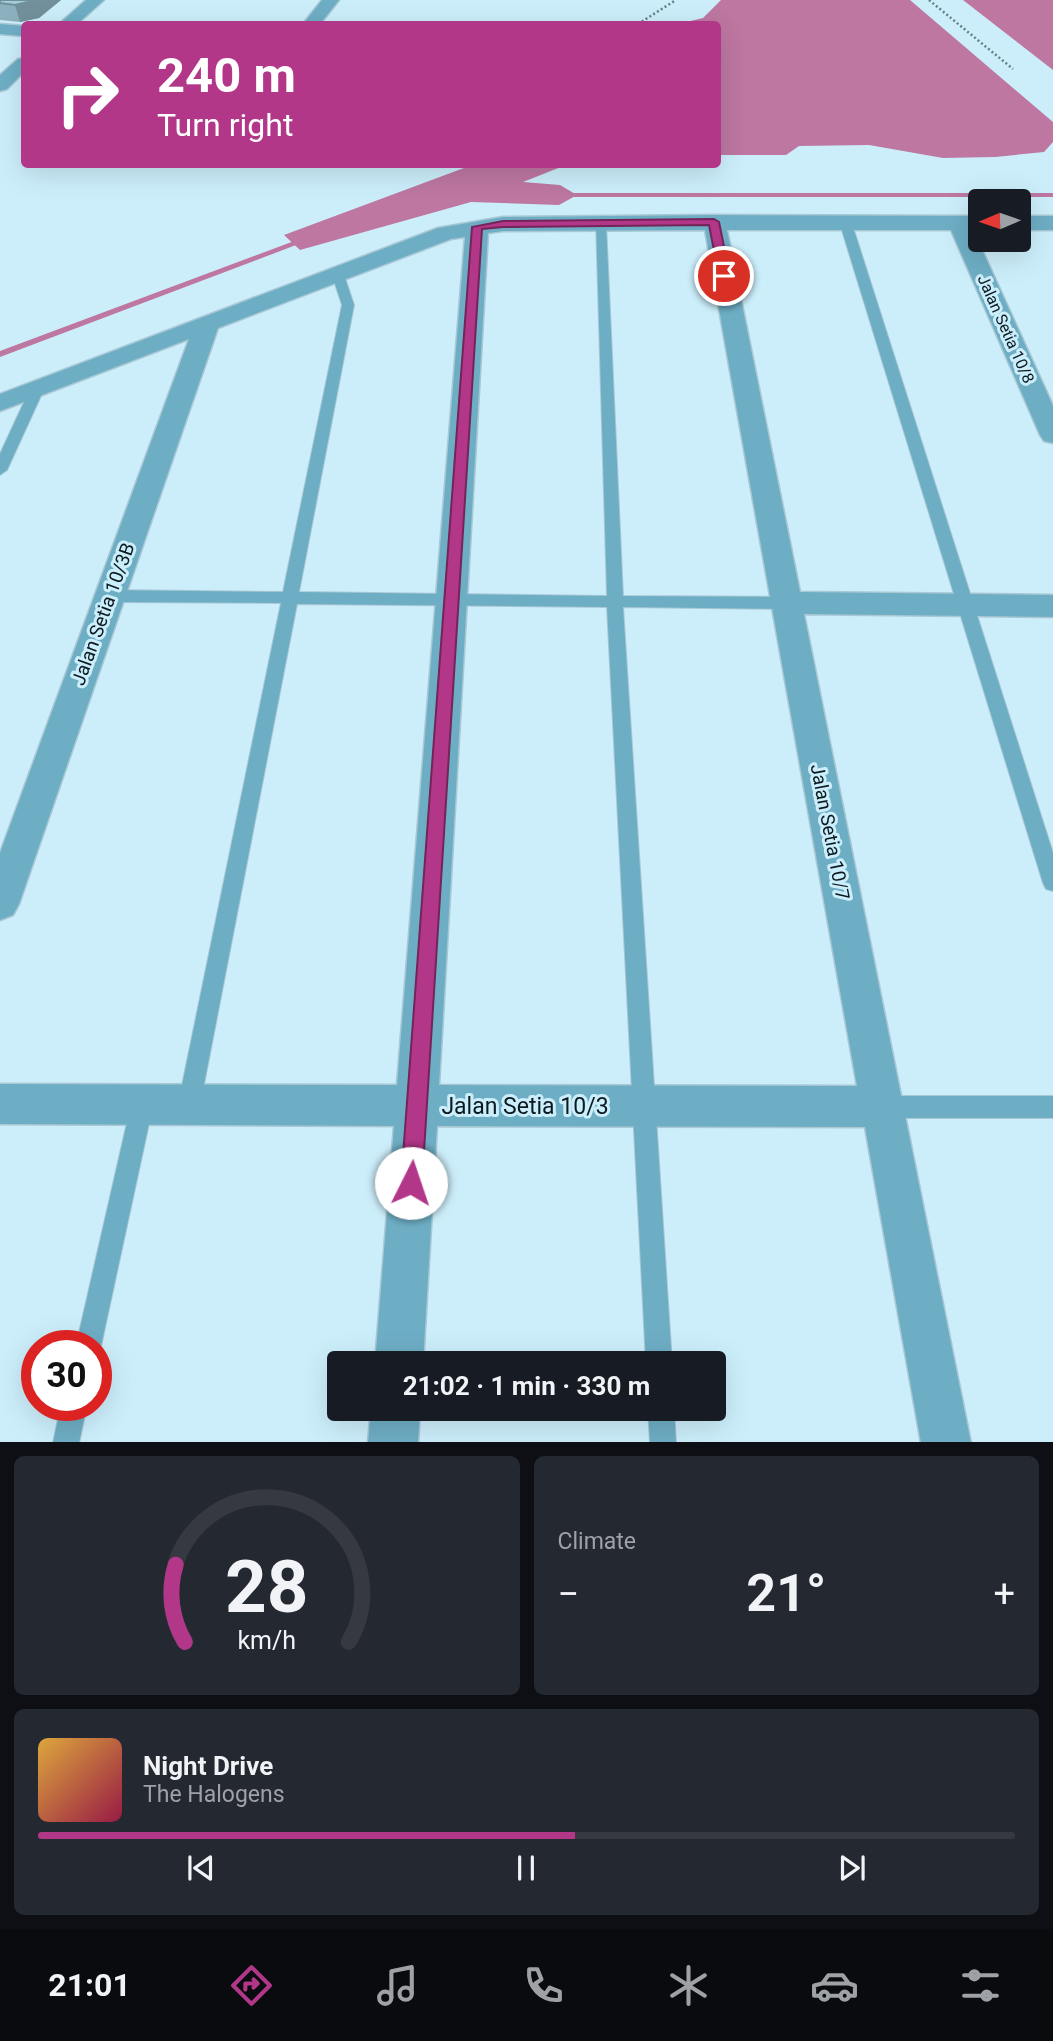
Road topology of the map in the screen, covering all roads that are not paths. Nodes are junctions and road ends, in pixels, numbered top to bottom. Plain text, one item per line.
1 (96, 0) edge
2 (331, 0) edge
3 (71, 21) edge
4 (314, 21) edge
5 (0, 29) edge
6 (21, 31) edge
7 (21, 66) edge
8 (2, 82) edge
9 (21, 83) edge
10 (714, 222) junction
11 (600, 223) junction
12 (846, 223) junction
13 (968, 223) edge
14 (1031, 223) edge
15 (1053, 223) edge
16 (477, 227) junction
17 (980, 252) edge
18 (338, 275) junction
19 (207, 324) junction
20 (38, 387) junction
21 (0, 403) edge
22 (1053, 435) edge
23 (0, 470) edge
24 (110, 596) junction
25 (288, 598) junction
26 (452, 600) junction
27 (615, 602) junction
28 (786, 604) junction
29 (966, 605) junction
30 (1053, 606) edge
31 (1053, 883) edge
32 (0, 904) edge
33 (0, 1104) edge
34 (142, 1105) junction
35 (189, 1105) junction
36 (416, 1105) junction
37 (645, 1106) junction
38 (882, 1107) junction
39 (1053, 1107) edge
40 (92, 1330) edge
41 (400, 1351) edge
42 (658, 1351) edge
43 (71, 1421) edge
44 (395, 1421) edge
45 (662, 1421) edge
46 (66, 1442) edge
47 (393, 1442) edge
48 (663, 1442) edge
49 (946, 1442) edge

1 - 3 street
2 - 4 street
5 - 6 street
7 - 8 street
8 - 9 street
10 - 11 street
10 - 12 street
10 - 28 street, Jalan Setia 10/7
11 - 16 street
11 - 27 lane
12 - 13 street
12 - 29 lane
14 - 15 street
16 - 18 street
16 - 26 street
17 - 22 street, Jalan Setia 10/8
18 - 19 street
18 - 25 lane
19 - 20 street
19 - 24 street, Jalan Setia 10/3B
20 - 21 street
20 - 23 lane
24 - 25 lane
24 - 32 street, Jalan Setia 10/3B
25 - 26 lane
25 - 35 lane
26 - 27 lane
26 - 36 street
27 - 28 lane
27 - 37 lane
28 - 29 street
28 - 38 street, Jalan Setia 10/7
29 - 30 street
29 - 31 lane
33 - 34 street, Jalan Setia 10/3
34 - 35 street, Jalan Setia 10/3
34 - 40 lane
35 - 36 street, Jalan Setia 10/3
36 - 37 street, Jalan Setia 10/3
36 - 41 street
37 - 38 street, Jalan Setia 10/3
37 - 42 lane
38 - 39 lane
38 - 49 street, Jalan Setia 10/7
43 - 46 lane
44 - 47 street
45 - 48 lane

